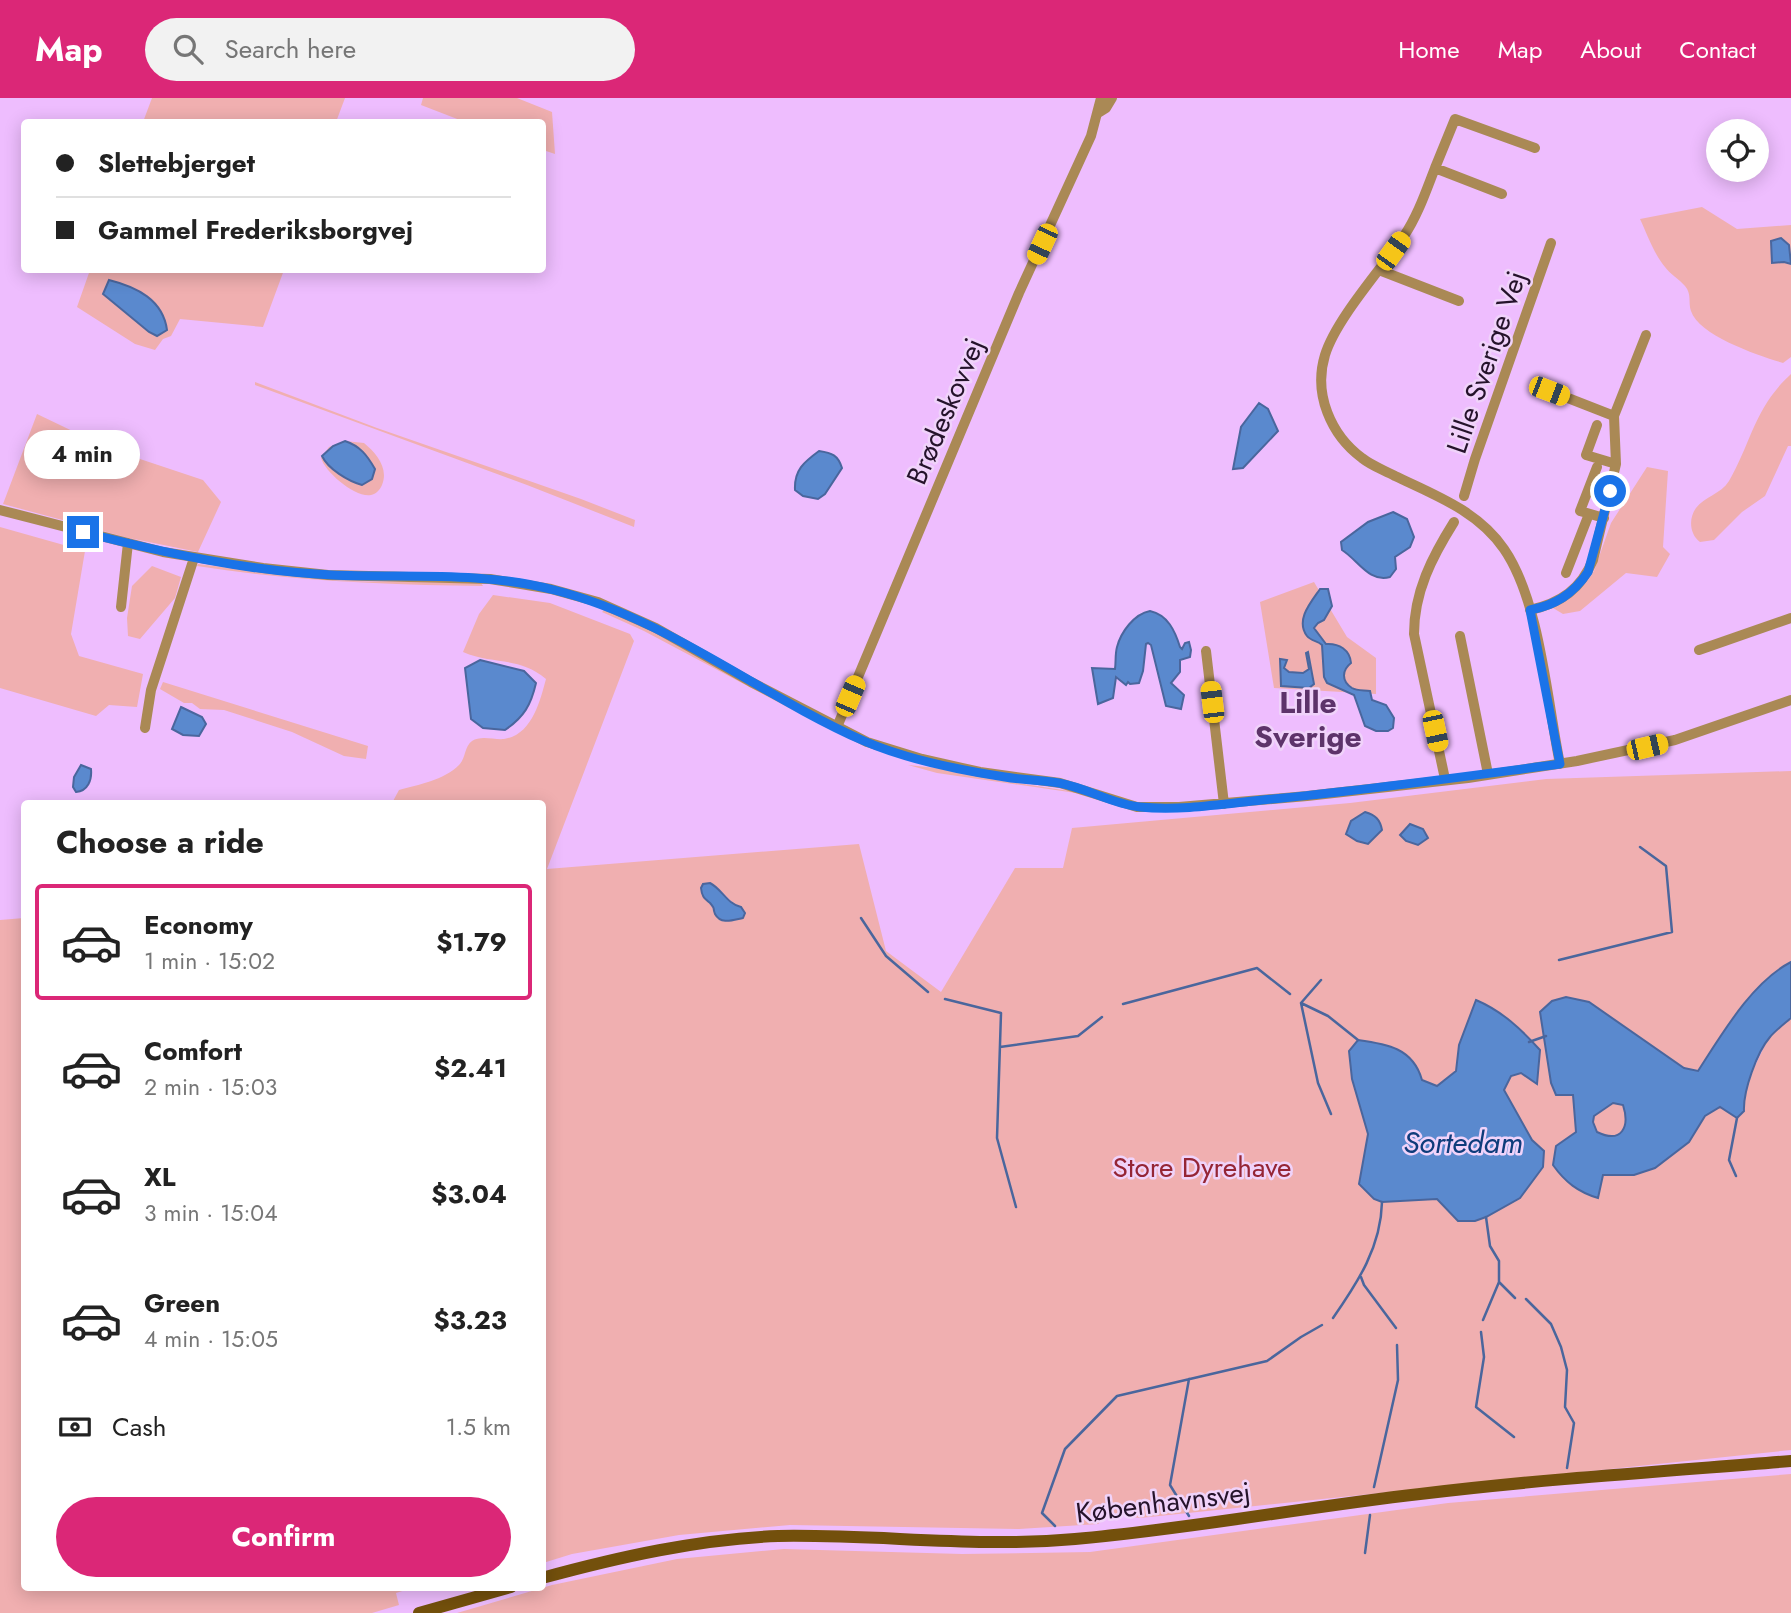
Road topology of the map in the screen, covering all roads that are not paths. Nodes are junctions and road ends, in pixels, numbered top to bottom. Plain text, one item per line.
1 (1101, 98) edge
2 (1112, 98) edge
3 (1098, 113) junction
4 (1535, 148) dead end
5 (1436, 168) junction
6 (1502, 194) dead end
7 (1551, 243) dead end
8 (1379, 270) junction
9 (1459, 300) dead end
10 (1646, 335) dead end
11 (1549, 391) dead end
12 (1614, 416) junction
13 (1597, 425) dead end
14 (1616, 464) junction
15 (1597, 467) dead end
16 (1464, 496) dead end
17 (0, 510) edge
18 (1588, 514) junction
19 (1604, 518) junction
20 (1454, 522) dead end
21 (128, 544) junction
22 (194, 558) junction
23 (1566, 573) dead end
24 (121, 607) dead end
25 (1530, 610) junction
26 (1791, 618) edge
27 (1460, 636) dead end
28 (1699, 650) dead end
29 (1206, 651) dead end
30 (1791, 700) edge
31 (837, 727) junction
32 (145, 728) dead end
33 (1560, 764) junction
34 (1488, 774) junction
35 (1445, 779) junction
36 (1224, 804) junction
37 (1791, 1461) edge
38 (546, 1577) edge
39 (497, 1591) edge
40 (419, 1613) edge

1 - 3 street, Brødeskovvej
2 - 3 street, Brødeskovvej
3 - 31 street, Brødeskovvej
4 - 5 street
5 - 6 street
5 - 8 street
7 - 16 street, Lille Sverige Vej
8 - 9 street
8 - 25 street
10 - 12 street
11 - 12 street
12 - 14 street
13 - 14 street
14 - 19 street
15 - 18 street
17 - 21 street
18 - 19 street
18 - 23 street
19 - 25 street
20 - 35 street
21 - 22 street
21 - 24 street
22 - 31 street
22 - 32 street
25 - 33 street
26 - 28 street
27 - 34 street
29 - 36 street
30 - 33 street
31 - 36 street
33 - 34 street
34 - 35 street
35 - 36 street
37 - 38 main road, Københavnsvej
39 - 40 main road

